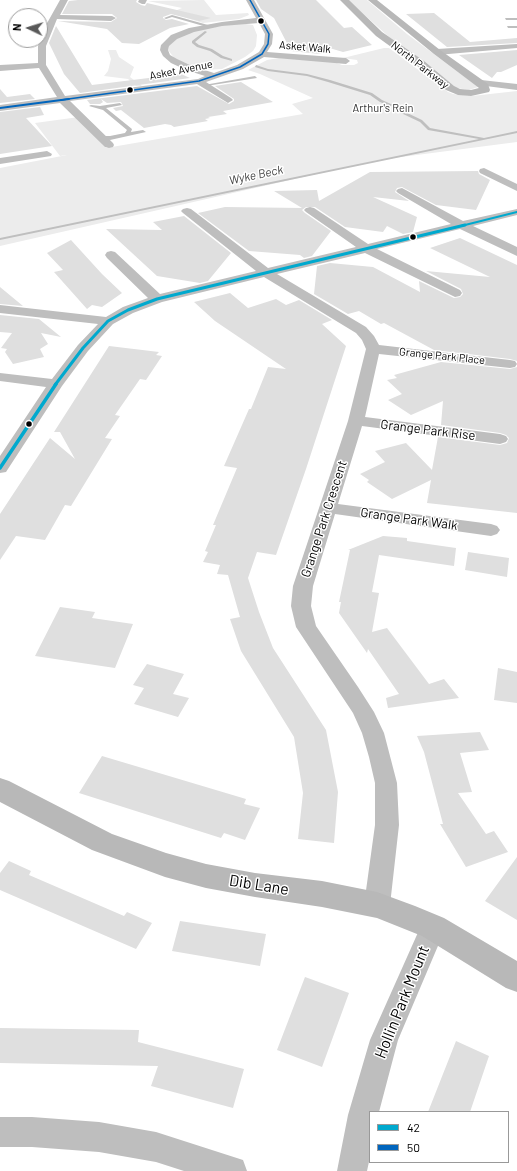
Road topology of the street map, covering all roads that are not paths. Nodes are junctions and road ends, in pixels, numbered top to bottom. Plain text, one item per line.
1 (64, 0) edge
2 (250, 0) edge
3 (344, 0) edge
4 (372, 0) edge
5 (59, 17) junction
6 (166, 18) dead end
7 (111, 19) dead end
8 (506, 19) dead end
9 (517, 19) edge
10 (261, 20) junction
11 (207, 26) junction
12 (508, 27) dead end
13 (517, 27) edge
14 (517, 46) edge
15 (437, 52) junction
16 (262, 54) junction
17 (346, 61) dead end
18 (42, 65) junction
19 (0, 68) edge
20 (247, 73) dead end
21 (216, 76) junction
22 (255, 77) junction
23 (262, 81) dead end
24 (202, 83) junction
25 (482, 87) junction
26 (517, 88) edge
27 (63, 100) junction
28 (228, 100) dead end
29 (120, 104) dead end
30 (91, 106) dead end
31 (102, 107) junction
32 (0, 108) edge
33 (143, 132) dead end
34 (128, 134) junction
35 (101, 137) junction
36 (108, 145) dead end
37 (47, 154) dead end
38 (0, 161) edge
39 (484, 171) dead end
40 (517, 188) edge
41 (402, 191) dead end
42 (310, 210) dead end
43 (187, 211) dead end
44 (517, 212) edge
45 (461, 225) junction
46 (365, 248) junction
47 (517, 252) edge
48 (111, 255) dead end
49 (264, 272) junction
50 (455, 293) dead end
51 (158, 299) junction
52 (0, 309) edge
53 (108, 322) junction
54 (373, 349) junction
55 (510, 364) dead end
56 (0, 377) edge
57 (56, 384) junction
58 (356, 421) junction
59 (500, 439) dead end
60 (2, 463) edge
61 (327, 508) junction
62 (491, 530) dead end
63 (0, 789) edge
64 (377, 906) junction
65 (433, 927) junction
66 (517, 978) edge
67 (0, 1132) edge
68 (232, 1171) edge
69 (352, 1171) edge

1 - 5 street
2 - 10 street
3 - 25 street, North Parkway
4 - 15 street, North Parkway
5 - 7 street
5 - 18 street
6 - 11 lane
8 - 9 lane
10 - 11 street
10 - 16 street
11 - 21 street
12 - 13 lane
14 - 15 street
15 - 25 street, North Parkway
16 - 17 street, Asket Walk
16 - 21 street, Asket Avenue
18 - 19 street
18 - 27 street
20 - 22 lane
21 - 24 street, Asket Avenue
22 - 23 lane
22 - 24 lane
24 - 27 street, Asket Avenue
24 - 28 street
25 - 26 street
27 - 32 street, Asket Avenue
27 - 35 street
29 - 31 lane
30 - 31 lane
31 - 34 lane
33 - 34 lane
34 - 35 lane
35 - 36 street
37 - 38 street
39 - 40 street
41 - 45 street
42 - 46 street
43 - 49 street
44 - 45 street
45 - 46 street
45 - 47 street
46 - 49 street
46 - 50 street
48 - 51 street
49 - 51 street
49 - 54 street
51 - 53 street
52 - 53 street
53 - 57 street
54 - 55 street, Grange Park Place
54 - 58 street, Grange Park Crescent
56 - 57 street
57 - 60 street
58 - 59 street, Grange Park Rise
58 - 61 street, Grange Park Crescent
61 - 62 street, Grange Park Walk
61 - 64 street, Grange Park Crescent
63 - 64 street, Dib Lane
64 - 65 street, Dib Lane
65 - 66 street, Dib Lane
65 - 69 street, Hollin Park Mount
67 - 68 street

